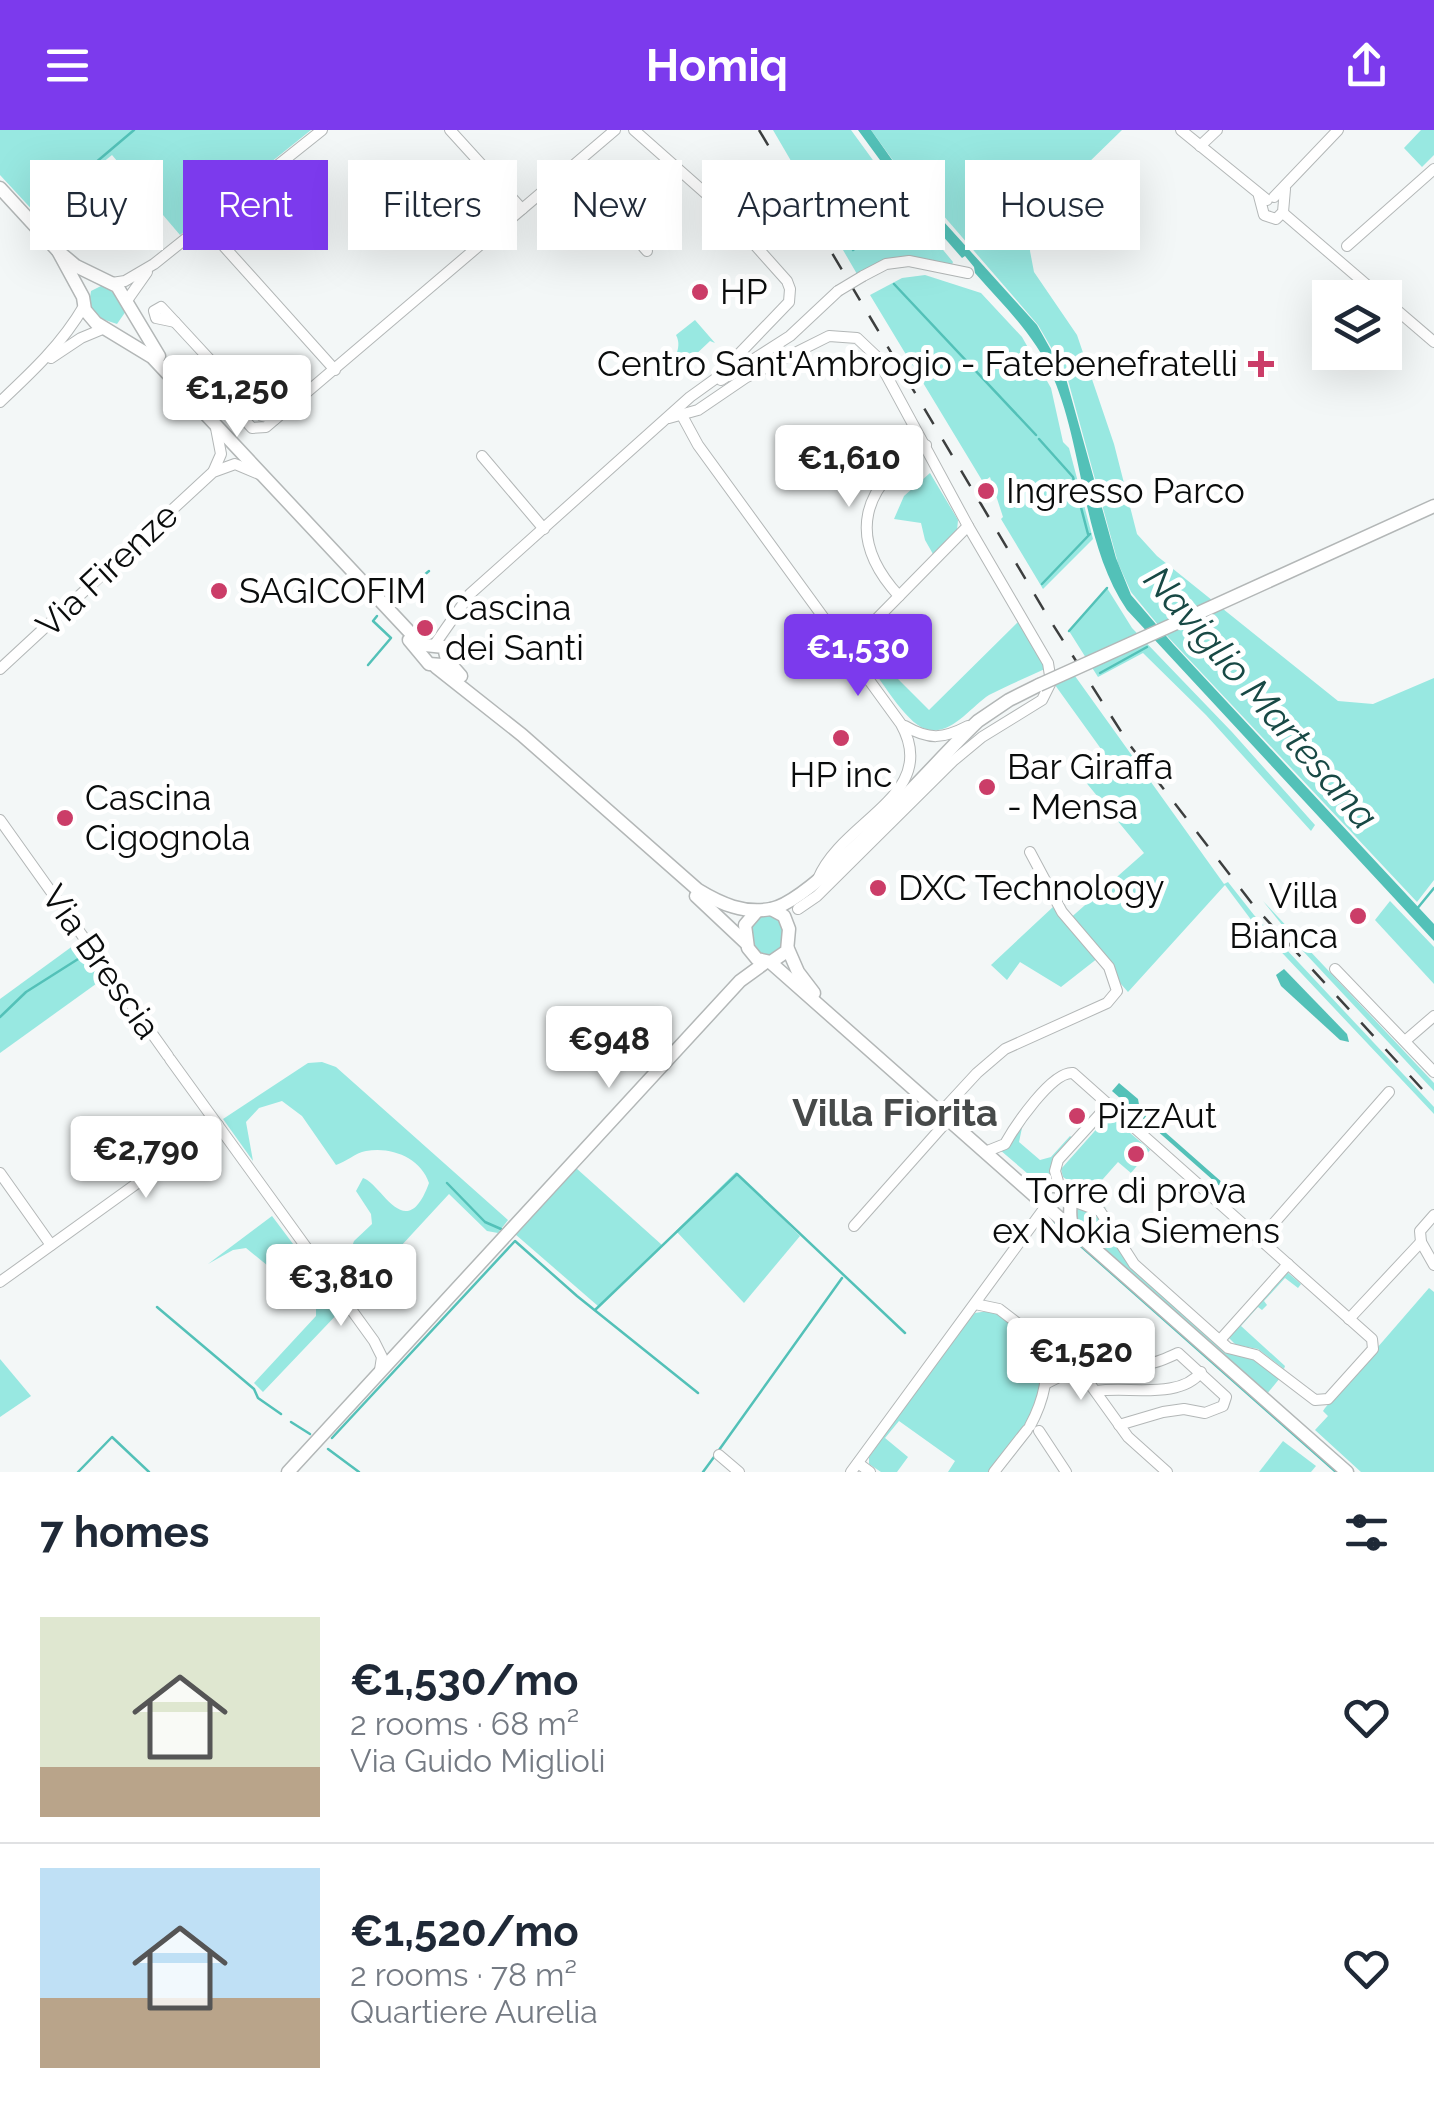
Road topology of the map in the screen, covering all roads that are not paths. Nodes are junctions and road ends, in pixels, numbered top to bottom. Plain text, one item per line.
1 (322, 130) edge
2 (450, 130) edge
3 (615, 130) edge
4 (634, 130) edge
5 (1181, 130) edge
6 (1217, 130) edge
7 (1338, 130) edge
8 (1200, 146) junction
9 (284, 160) edge
10 (580, 160) edge
11 (1434, 170) edge
12 (0, 188) edge
13 (537, 196) edge
14 (1274, 206) junction
15 (522, 208) junction
16 (183, 241) edge
17 (1347, 246) dead end
18 (227, 250) edge
19 (58, 251) junction
20 (154, 264) junction
21 (968, 273) dead end
22 (1361, 280) edge
23 (107, 282) junction
24 (84, 302) junction
25 (129, 304) junction
26 (1402, 313) edge
27 (175, 322) dead end
28 (107, 328) junction
29 (1433, 338) edge
30 (206, 356) junction
31 (38, 368) junction
32 (334, 370) junction
33 (227, 378) junction
34 (720, 384) junction
35 (215, 387) junction
36 (688, 399) junction
37 (0, 402) edge
38 (696, 410) junction
39 (676, 414) junction
40 (276, 419) junction
41 (216, 428) junction
42 (926, 445) junction
43 (482, 456) dead end
44 (213, 472) junction
45 (260, 475) junction
46 (272, 486) junction
47 (1434, 506) edge
48 (968, 526) junction
49 (544, 529) junction
50 (898, 596) junction
51 (847, 650) junction
52 (437, 655) junction
53 (0, 669) edge
54 (978, 721) junction
55 (902, 724) junction
56 (0, 820) edge
57 (1030, 852) dead end
58 (670, 868) junction
59 (812, 887) junction
60 (798, 909) junction
61 (764, 910) junction
62 (789, 926) junction
63 (748, 947) junction
64 (788, 949) junction
65 (768, 962) junction
66 (1335, 969) dead end
67 (740, 981) junction
68 (831, 1013) junction
69 (1434, 1016) edge
70 (1404, 1041) junction
71 (1434, 1072) edge
72 (1389, 1092) dead end
73 (1109, 1104) junction
74 (945, 1116) junction
75 (218, 1126) junction
76 (972, 1140) junction
77 (961, 1152) dead end
78 (985, 1152) junction
79 (0, 1174) edge
80 (1022, 1185) junction
81 (1055, 1186) junction
82 (1069, 1202) junction
83 (1047, 1209) junction
84 (1434, 1215) edge
85 (854, 1226) dead end
86 (1074, 1230) junction
87 (1260, 1239) junction
88 (1421, 1242) junction
89 (51, 1245) junction
90 (1288, 1264) junction
91 (1434, 1265) edge
92 (0, 1282) edge
93 (988, 1287) junction
94 (975, 1304) junction
95 (1008, 1317) junction
96 (1349, 1319) junction
97 (409, 1340) junction
98 (1220, 1340) junction
99 (374, 1341) junction
100 (1042, 1344) junction
101 (380, 1372) junction
102 (1201, 1372) junction
103 (1085, 1376) junction
104 (1046, 1384) junction
105 (1097, 1391) junction
106 (1119, 1424) junction
107 (1033, 1431) junction
108 (719, 1455) dead end
109 (854, 1467) edge
110 (288, 1472) edge
111 (739, 1472) edge
112 (870, 1472) edge
113 (994, 1472) edge
114 (1066, 1472) edge
115 (1166, 1472) edge
116 (1347, 1472) edge

1 - 9 street
2 - 15 street
3 - 10 street
4 - 34 street
5 - 8 street
6 - 8 street
7 - 14 street
8 - 14 street
11 - 17 street
12 - 19 main road
13 - 15 street
14 - 22 street
15 - 32 street
16 - 20 street
18 - 32 street
19 - 23 main road
19 - 24 main road
20 - 23 street
20 - 25 street
21 - 34 street, bridge
23 - 24 main road
23 - 25 main road
24 - 28 main road
24 - 31 street
25 - 28 main road
25 - 46 main road
26 - 29 street
27 - 30 street
28 - 31 street
28 - 41 main road
30 - 33 street
30 - 35 street
31 - 37 street
32 - 40 street
33 - 35 street
33 - 40 street
34 - 36 street
34 - 38 street
34 - 42 street
35 - 40 street
36 - 38 street
36 - 39 street
38 - 39 street
39 - 49 street
39 - 51 street
41 - 44 street
41 - 45 main road
42 - 48 street
42 - 50 street
43 - 49 street
44 - 45 street
44 - 53 street, Via Firenze
45 - 46 main road
46 - 52 main road
47 - 54 main road, bridge
48 - 50 street
48 - 60 street
49 - 52 street
50 - 51 street
51 - 55 street
52 - 58 main road
54 - 55 street
54 - 59 main road
55 - 59 street
56 - 75 street, Via Brescia
57 - 74 street
58 - 61 main road
58 - 63 main road
59 - 60 main road
59 - 61 main road
60 - 62 main road
61 - 62 main road
61 - 63 main road
62 - 64 main road
63 - 65 main road
63 - 67 main road
64 - 65 main road
64 - 68 main road
65 - 67 main road
65 - 68 main road
66 - 70 street
67 - 97 main road
68 - 74 main road
69 - 70 street
70 - 71 street
72 - 87 street
73 - 78 street
73 - 81 street
73 - 87 street
74 - 76 main road
74 - 85 street
75 - 89 street
75 - 99 street, Via Brescia
76 - 77 street
76 - 78 main road
78 - 80 main road
79 - 89 street
80 - 81 main road
80 - 83 main road
81 - 82 main road
81 - 83 main road
82 - 83 main road
82 - 86 main road
82 - 98 street
83 - 86 main road
83 - 93 street
84 - 88 street
86 - 116 main road
87 - 90 street
88 - 91 street
88 - 96 street
89 - 92 street
90 - 96 street
90 - 98 street
93 - 94 street
93 - 95 street
94 - 95 street
94 - 109 street
95 - 100 street
96 - 98 street
97 - 99 street
97 - 101 main road
99 - 101 street
100 - 103 street
100 - 104 street
101 - 110 main road
102 - 103 street
102 - 105 street
102 - 106 street
103 - 104 street
103 - 105 street
104 - 107 street
105 - 106 street
106 - 115 street
107 - 113 street
107 - 114 street
108 - 111 street
109 - 112 street

